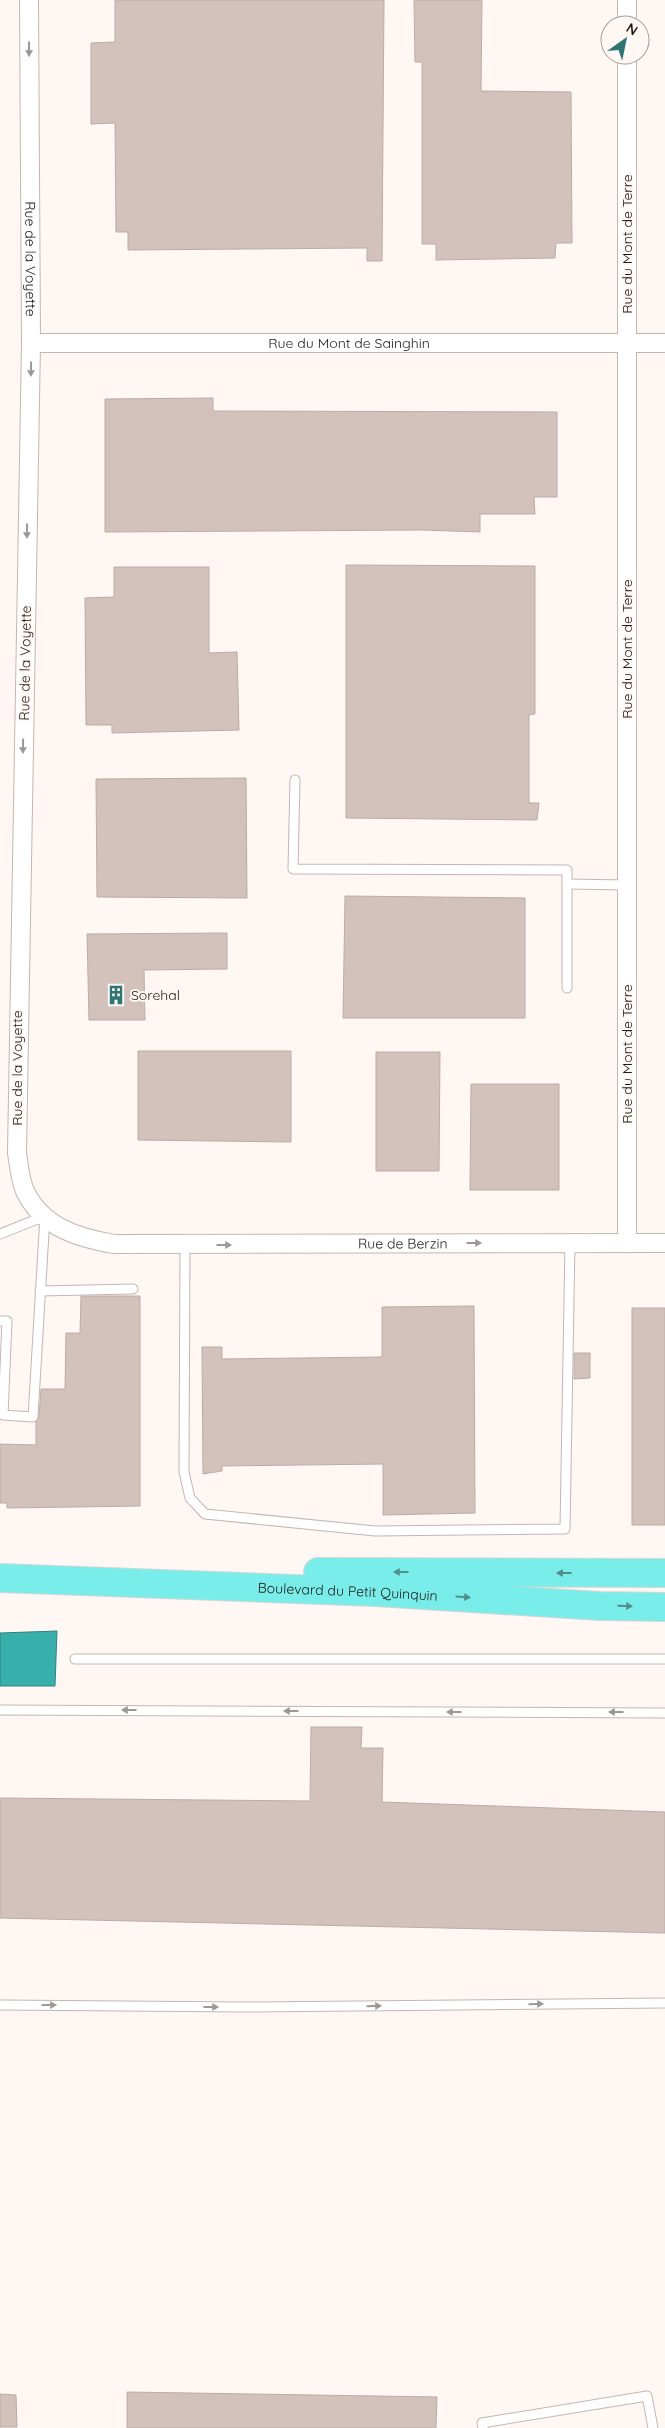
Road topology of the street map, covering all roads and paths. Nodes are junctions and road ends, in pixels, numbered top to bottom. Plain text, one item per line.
1 (29, 0) edge
2 (627, 0) edge
3 (627, 15) edge
4 (627, 65) edge
5 (31, 343) junction
6 (627, 343) junction
7 (665, 343) edge
8 (295, 780) dead end
9 (567, 884) junction
10 (627, 886) junction
11 (567, 988) dead end
12 (45, 1216) junction
13 (0, 1234) edge
14 (627, 1242) junction
15 (570, 1243) junction
16 (665, 1243) edge
17 (140, 1245) joint
18 (185, 1245) junction
19 (133, 1289) dead end
20 (40, 1291) junction
21 (0, 1321) edge
22 (665, 1573) edge
23 (0, 1578) edge
24 (29, 1578) junction
25 (665, 1607) edge
26 (75, 1659) dead end
27 (665, 1660) edge
28 (0, 1710) edge
29 (665, 1712) edge
30 (665, 2003) edge
31 (0, 2005) edge
32 (483, 2428) edge
33 (653, 2428) edge

1 -> 5 street, Rue de la Voyette
2 - 3 street
4 - 6 street, Rue du Mont de Terre
5 - 6 street, Rue du Mont de Sainghin
5 -> 12 street, Rue de la Voyette
6 - 7 street, Rue du Mont de Sainghin
6 - 10 street, Rue du Mont de Terre
8 - 9 lane
9 - 10 lane
9 - 11 lane
10 - 14 street, Rue du Mont de Terre
12 - 13 lane
12 - 17 street, Rue de la Voyette
12 - 20 lane
14 - 15 street, Rue de Berzin
14 - 16 street, Rue de Berzin
18 -> 15 street, Rue de Berzin
15 - 18 lane
17 - 18 street, Rue de Berzin
19 - 20 lane
20 - 21 lane
22 -> 24 main road, Boulevard du Petit Quinquin
23 - 24 main road, Boulevard du Petit Quinquin
24 -> 25 main road, Boulevard du Petit Quinquin
26 - 27 lane
29 -> 28 lane
31 -> 30 lane
32 - 33 lane

